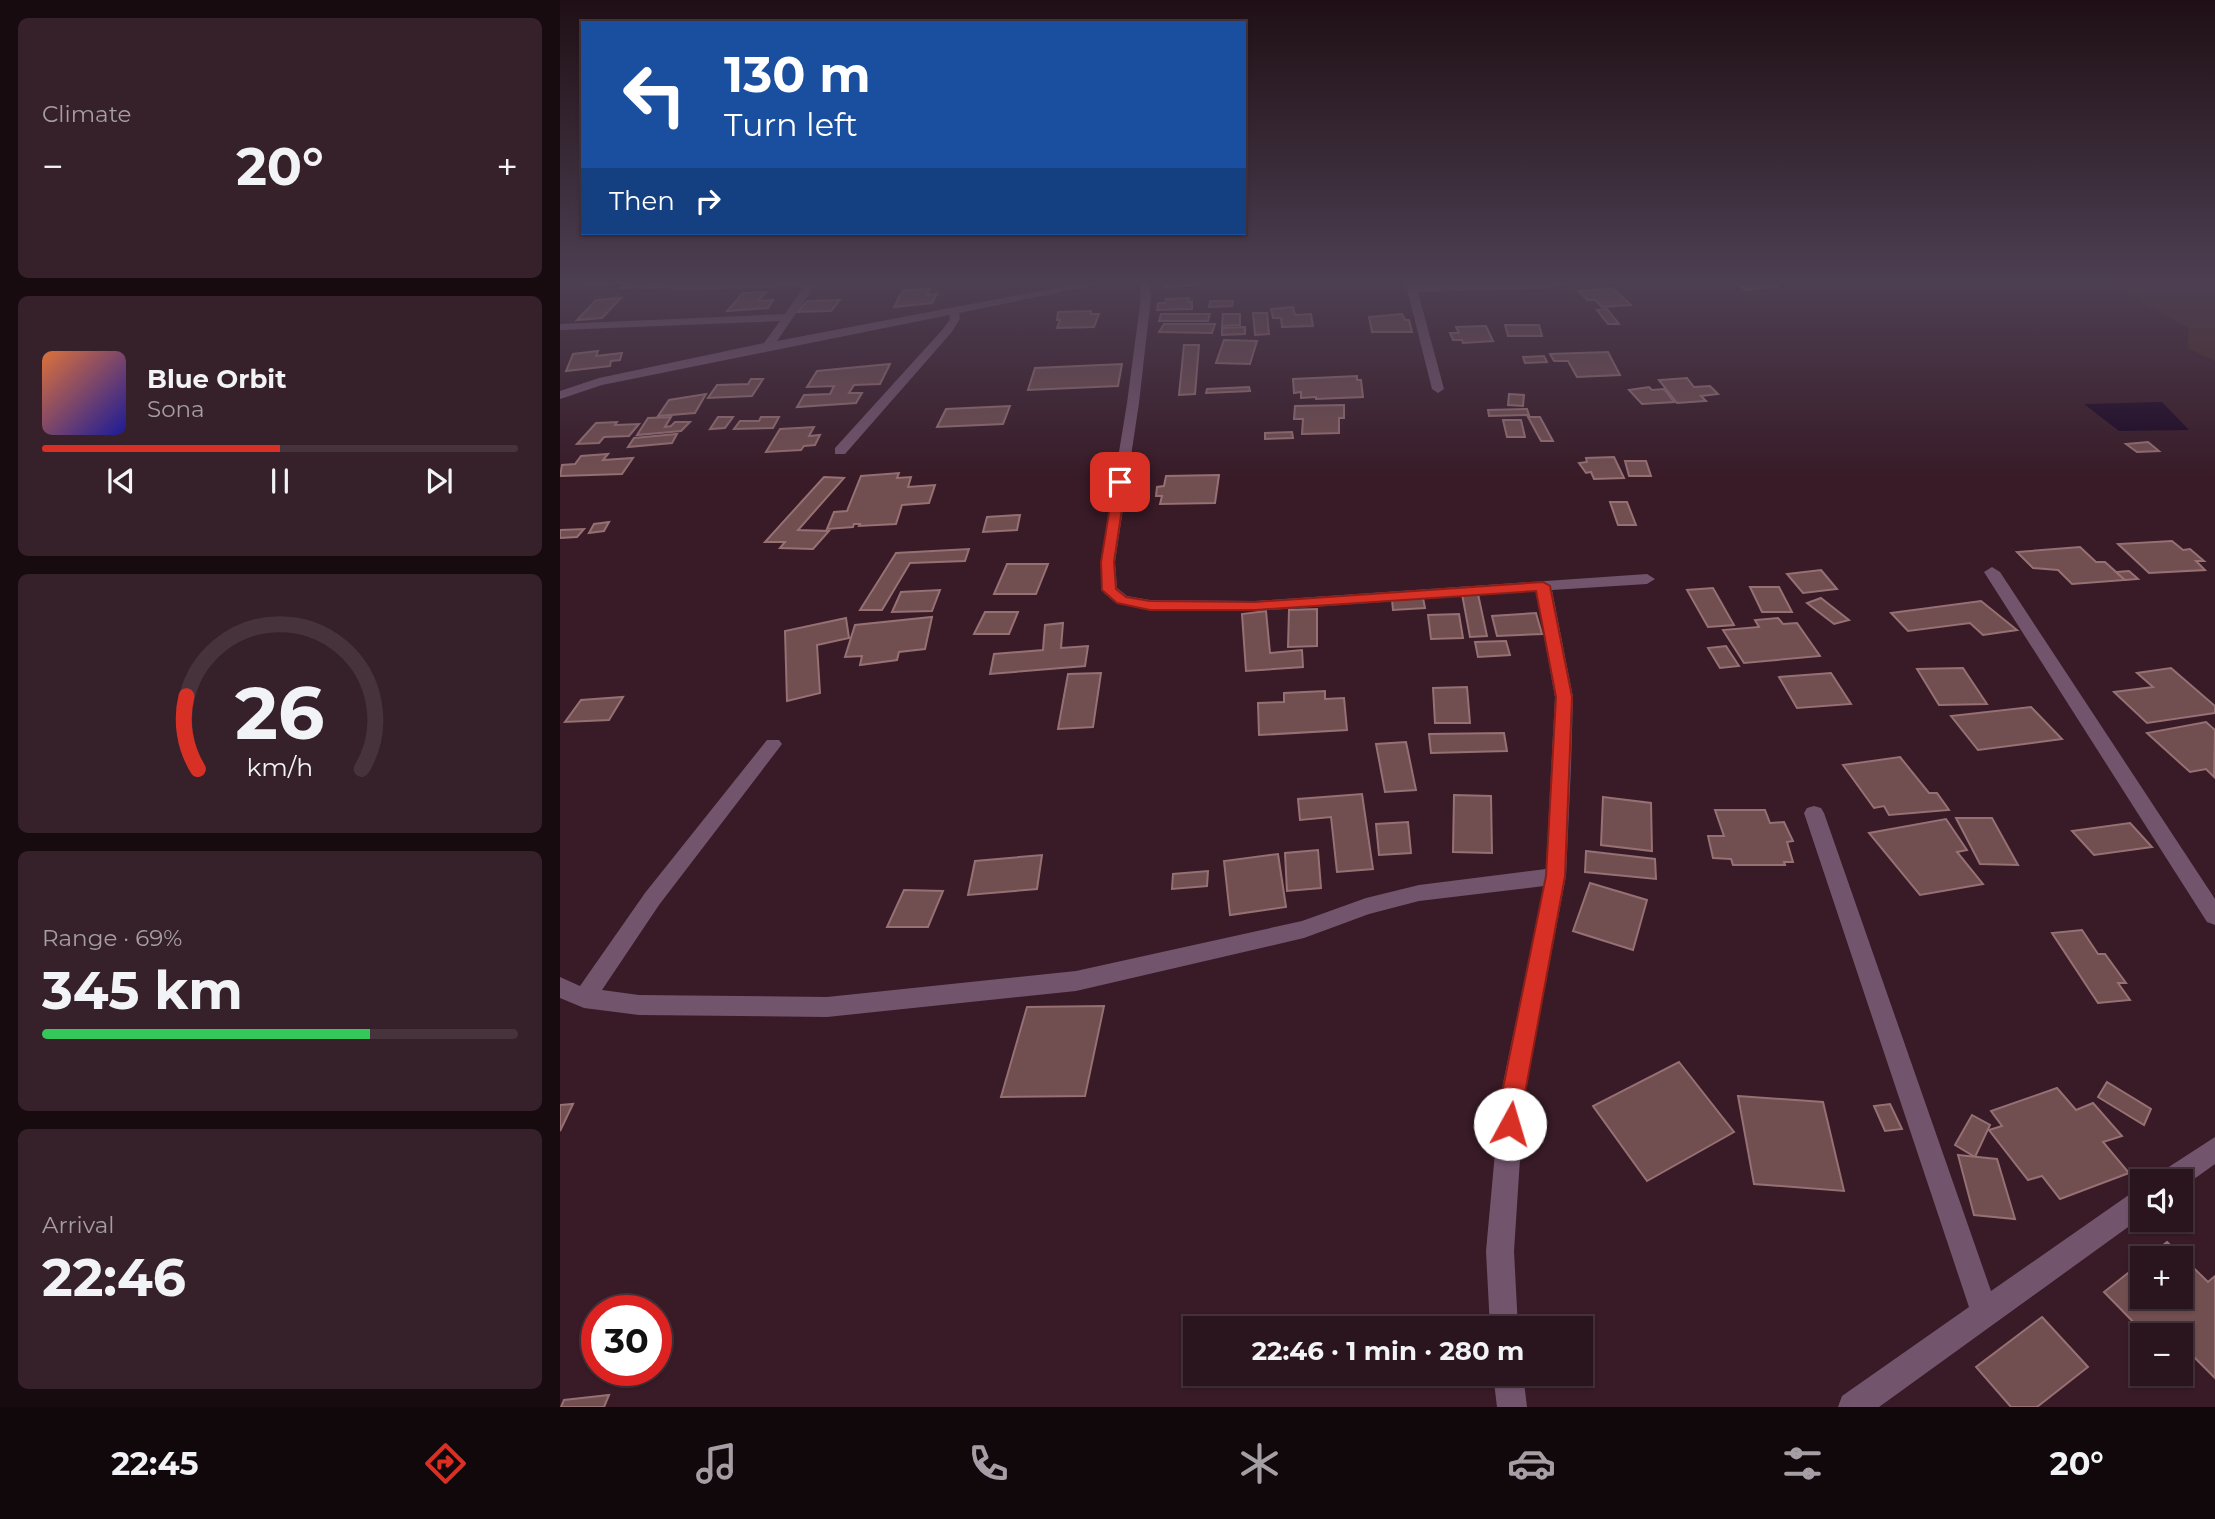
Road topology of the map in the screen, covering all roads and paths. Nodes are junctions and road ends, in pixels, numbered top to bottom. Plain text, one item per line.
1 (765, 347) edge
2 (933, 347) edge
3 (1140, 347) edge
4 (1427, 347) edge
5 (1438, 389) dead end
6 (560, 395) edge
7 (840, 452) dead end
8 (1992, 572) dead end
9 (1647, 579) dead end
10 (1543, 586) junction
11 (774, 744) dead end
12 (1814, 813) dead end
13 (1556, 876) junction
14 (2215, 916) edge
15 (560, 987) edge
16 (584, 998) junction
17 (2215, 1149) edge
18 (2187, 1169) edge
19 (2130, 1210) edge
20 (1985, 1314) junction
21 (1503, 1316) edge
22 (1509, 1386) edge
23 (1511, 1407) edge
24 (1853, 1407) edge

1 - 6 street
2 - 7 street
3 - 10 street
4 - 5 street
8 - 14 street
9 - 10 street
10 - 13 street
11 - 16 street
12 - 20 street
13 - 16 street
13 - 21 street
15 - 16 street
17 - 18 street
19 - 20 street
20 - 24 street
22 - 23 street

